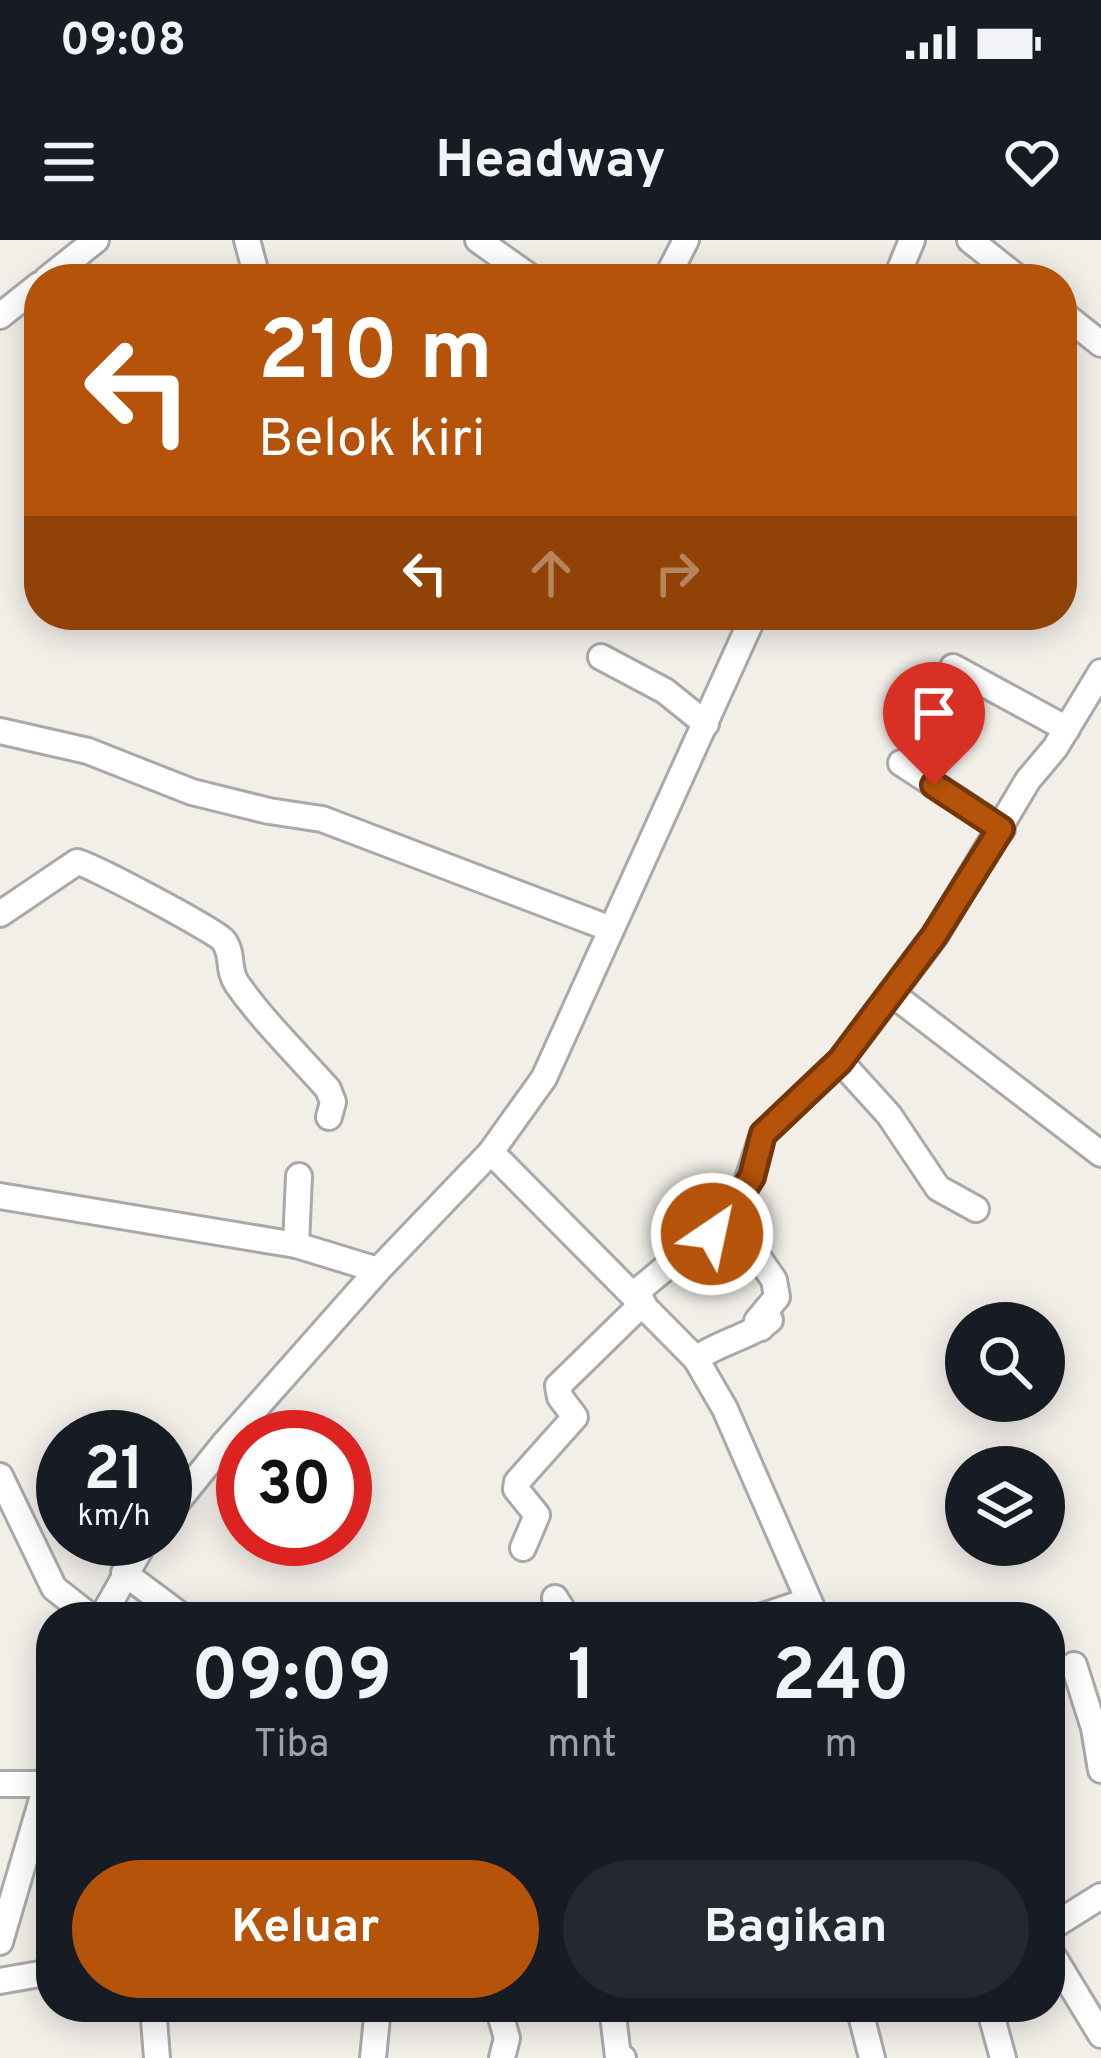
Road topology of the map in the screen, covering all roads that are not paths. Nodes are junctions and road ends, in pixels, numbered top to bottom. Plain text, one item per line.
1 (95, 240) edge
2 (478, 240) edge
3 (970, 240) edge
4 (65, 264) edge
5 (512, 264) edge
6 (1000, 264) edge
7 (24, 297) edge
8 (0, 316) edge
9 (1077, 325) edge
10 (1101, 344) edge
11 (747, 630) edge
12 (601, 658) dead end
13 (953, 667) dead end
14 (1101, 672) edge
15 (706, 724) junction
16 (1067, 729) junction
17 (0, 731) edge
18 (901, 763) dead end
19 (1001, 829) junction
20 (0, 914) edge
21 (611, 929) junction
22 (891, 993) junction
23 (840, 1061) junction
24 (329, 1117) dead end
25 (491, 1152) junction
26 (1101, 1154) edge
27 (298, 1176) dead end
28 (0, 1196) edge
29 (976, 1209) dead end
30 (707, 1231) junction
31 (296, 1245) junction
32 (378, 1270) junction
33 (638, 1299) junction
34 (790, 1304) dead end
35 (761, 1328) junction
36 (696, 1359) junction
37 (266, 1410) edge
38 (216, 1468) edge
39 (0, 1477) edge
40 (192, 1491) edge
41 (523, 1548) dead end
42 (129, 1566) edge
43 (124, 1573) junction
44 (72, 1602) edge
45 (110, 1602) edge
46 (163, 1602) edge
47 (808, 1602) edge
48 (1074, 1665) dead end
49 (1101, 1770) edge
50 (36, 1778) edge
51 (0, 1784) edge
52 (36, 1817) edge
53 (1101, 1896) edge
54 (1065, 1919) edge
55 (0, 1940) edge
56 (36, 1975) edge
57 (1065, 1976) edge
58 (0, 1981) edge
59 (154, 2022) edge
60 (377, 2022) edge
61 (502, 2022) edge
62 (614, 2022) edge
63 (863, 2022) edge
64 (993, 2022) edge
65 (1101, 2036) edge
66 (157, 2058) edge
67 (373, 2058) edge
68 (502, 2058) edge
69 (619, 2058) edge
70 (872, 2058) edge
71 (1003, 2058) edge

1 - 4 street
2 - 5 street
3 - 6 street
7 - 8 street
9 - 10 street
11 - 15 street
12 - 15 street
13 - 16 street
14 - 16 street
15 - 21 street
16 - 19 street
17 - 21 street
18 - 19 street
19 - 22 street
20 - 24 street
21 - 25 street
22 - 23 street
22 - 26 street
23 - 29 street
23 - 30 street
25 - 32 street
25 - 33 street
27 - 31 street
28 - 31 street
30 - 33 street
30 - 35 street
31 - 32 street
32 - 37 street
33 - 36 street
33 - 41 street
34 - 35 street
35 - 36 street
36 - 47 street
38 - 40 street
39 - 44 street
42 - 43 street
43 - 45 street
43 - 46 street
48 - 49 street
50 - 51 street
52 - 55 street
53 - 54 street
56 - 58 street
57 - 65 street
59 - 66 street
60 - 67 street
61 - 68 street
62 - 69 street
63 - 70 street
64 - 71 street

